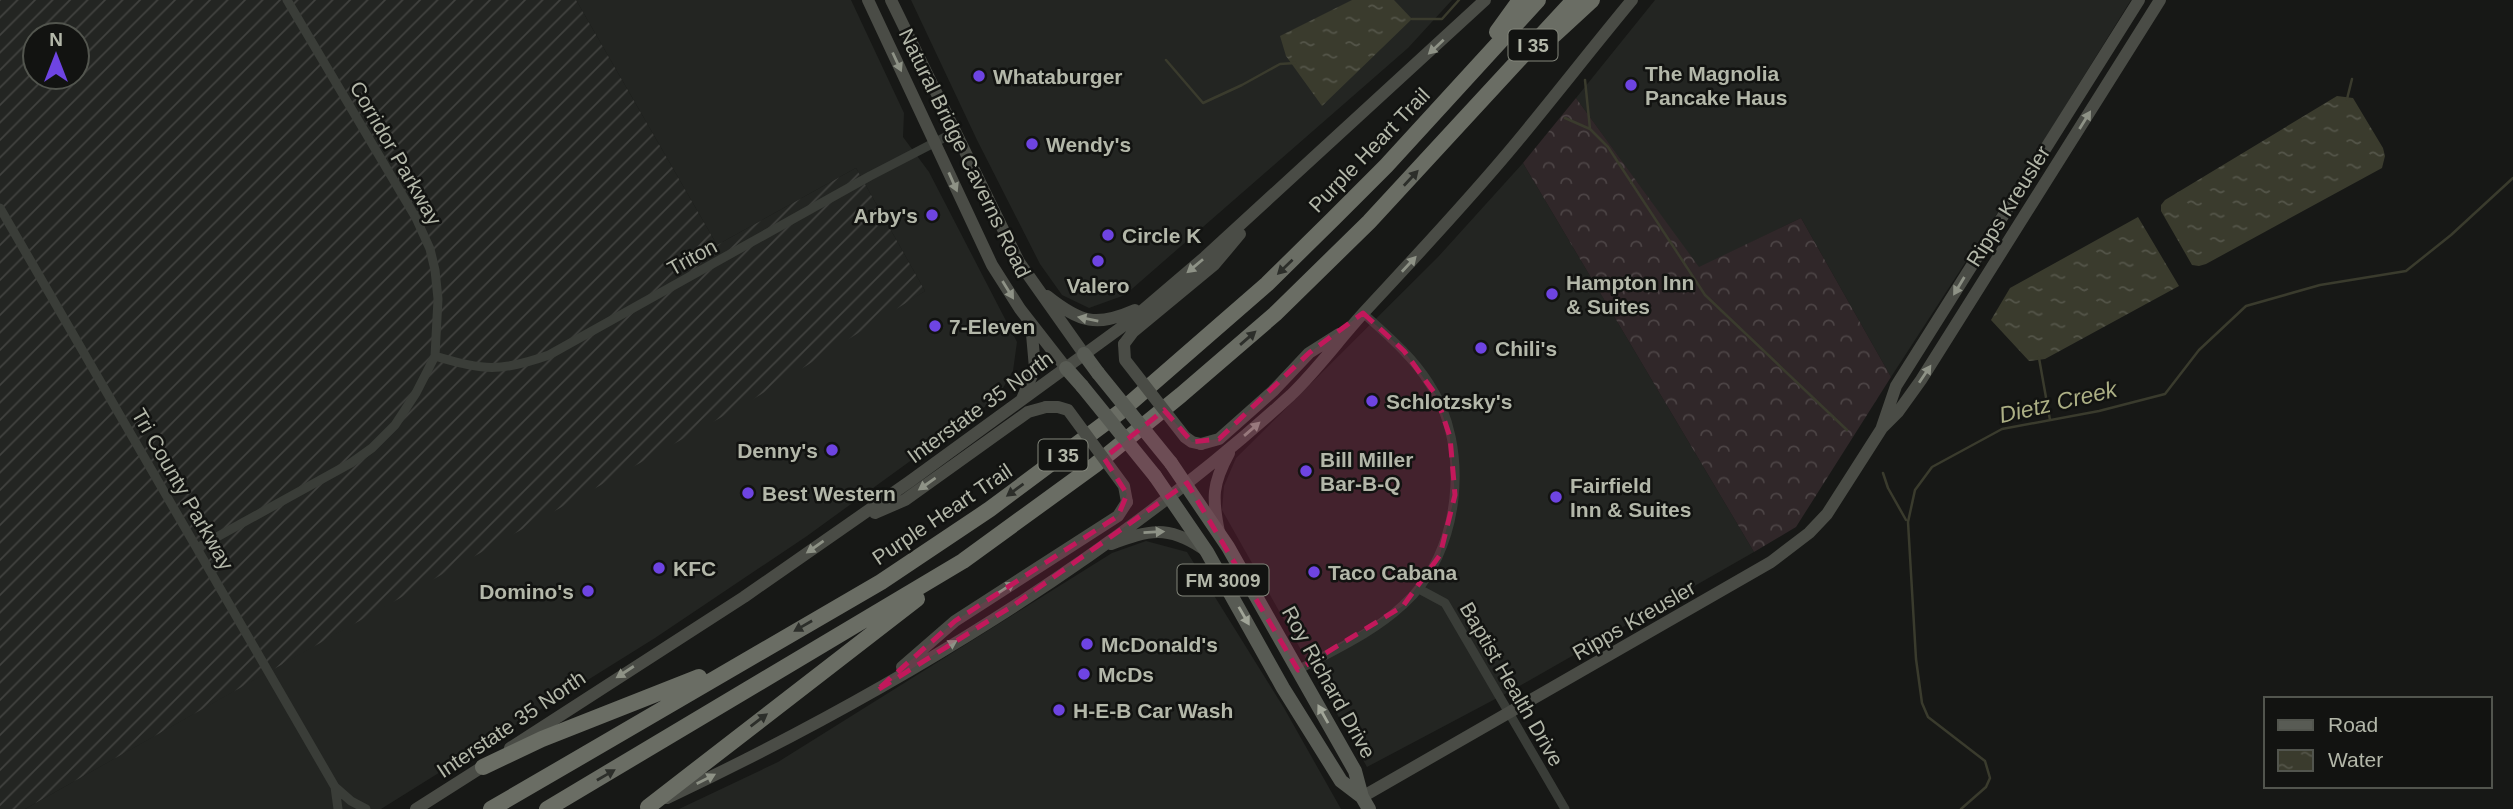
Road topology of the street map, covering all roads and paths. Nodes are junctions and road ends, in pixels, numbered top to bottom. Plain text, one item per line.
1 (287, 0) edge
2 (868, 0) edge
3 (891, 0) edge
4 (1485, 0) edge
5 (1520, 0) edge
6 (1538, 0) edge
7 (1574, 0) edge
8 (1592, 0) edge
9 (1632, 0) edge
10 (2139, 0) edge
11 (2160, 0) edge
12 (1458, 88) junction
13 (1492, 90) junction
14 (955, 132) junction
15 (935, 142) junction
16 (1278, 188) junction
17 (0, 208) edge
18 (1034, 285) junction
19 (1150, 303) junction
20 (1363, 313) junction
21 (1031, 322) junction
22 (1353, 324) junction
23 (1084, 354) junction
24 (435, 356) junction
25 (1066, 368) junction
26 (1021, 401) junction
27 (1882, 428) junction
28 (1234, 445) junction
29 (1187, 483) junction
30 (1170, 495) junction
31 (847, 525) junction
32 (1219, 532) junction
33 (197, 548) junction
34 (1098, 548) junction
35 (1207, 552) junction
36 (963, 561) junction
37 (1419, 589) junction
38 (762, 650) junction
39 (1298, 670) junction
40 (876, 691) junction
41 (1509, 714) junction
42 (483, 767) junction
43 (335, 787) junction
44 (1366, 803) edge
45 (646, 808) edge
46 (338, 809) edge
47 (366, 809) edge
48 (416, 809) edge
49 (491, 809) edge
50 (547, 809) edge
51 (1564, 809) edge

1 - 24 street, Corridor Parkway
2 -> 15 main road, Natural Bridge Caverns Road / FM 3009
3 - 14 main road, Natural Bridge Caverns Road / FM 3009
4 -> 16 main road, Interstate 35 North
5 - 12 highway
6 - 12 highway, Purple Heart Trail / I 35
7 - 13 highway, I 35
8 - 13 highway
20 -> 9 main road
10 -> 27 main road, Ripps Kreusler
27 -> 11 main road, Ripps Kreusler
12 -> 38 highway, Purple Heart Trail / I 35
36 -> 13 highway, I 35
14 - 15 street, Triton
14 - 18 main road, Natural Bridge Caverns Road / FM 3009
15 -> 21 main road, Natural Bridge Caverns Road / FM 3009
15 - 24 street, Triton
16 -> 19 main road, Interstate 35 North
16 - 22 main road, bridge
17 - 33 street, Tri County Parkway
19 -> 18 main road
18 - 23 main road, Natural Bridge Caverns Road / FM 3009
19 - 23 main road, Interstate 35 North
20 - 22 main road
20 - 37 street
21 - 25 main road, Natural Bridge Caverns Road / FM 3009
21 - 26 main road
28 -> 22 main road
23 - 25 main road, Interstate 35 North
23 - 29 main road, FM 3009, bridge
24 - 33 street, Corridor Parkway
25 - 26 main road, Interstate 35 North
25 - 30 main road, Natural Bridge Caverns Road / FM 3009, bridge
26 - 31 main road, Interstate 35 North
27 - 41 main road, Ripps Kreusler
28 - 29 main road
28 - 32 main road
29 - 30 main road
29 - 32 main road, Roy Richard Drive / FM 3009
30 - 34 main road
30 - 35 main road, Roy Richard Drive / FM 3009
40 -> 31 main road, bridge
31 -> 42 main road, Interstate 35 North
32 - 39 main road, Roy Richard Drive / FM 3009
33 - 43 street, Tri County Parkway
34 -> 35 main road
40 -> 34 main road
35 -> 44 main road, Roy Richard Drive / FM 3009
45 -> 36 highway
50 -> 36 highway, I 35
37 - 39 street
37 - 41 street, Baptist Health Drive
38 - 42 highway
38 - 49 highway, Purple Heart Trail / I 35
44 -> 39 main road, Roy Richard Drive / FM 3009
45 -> 40 main road
41 - 44 main road, Ripps Kreusler
41 - 51 street, Baptist Health Drive
42 - 48 main road, Interstate 35 North
43 - 46 street, Tri County Parkway
43 - 47 street, Tri County Parkway

